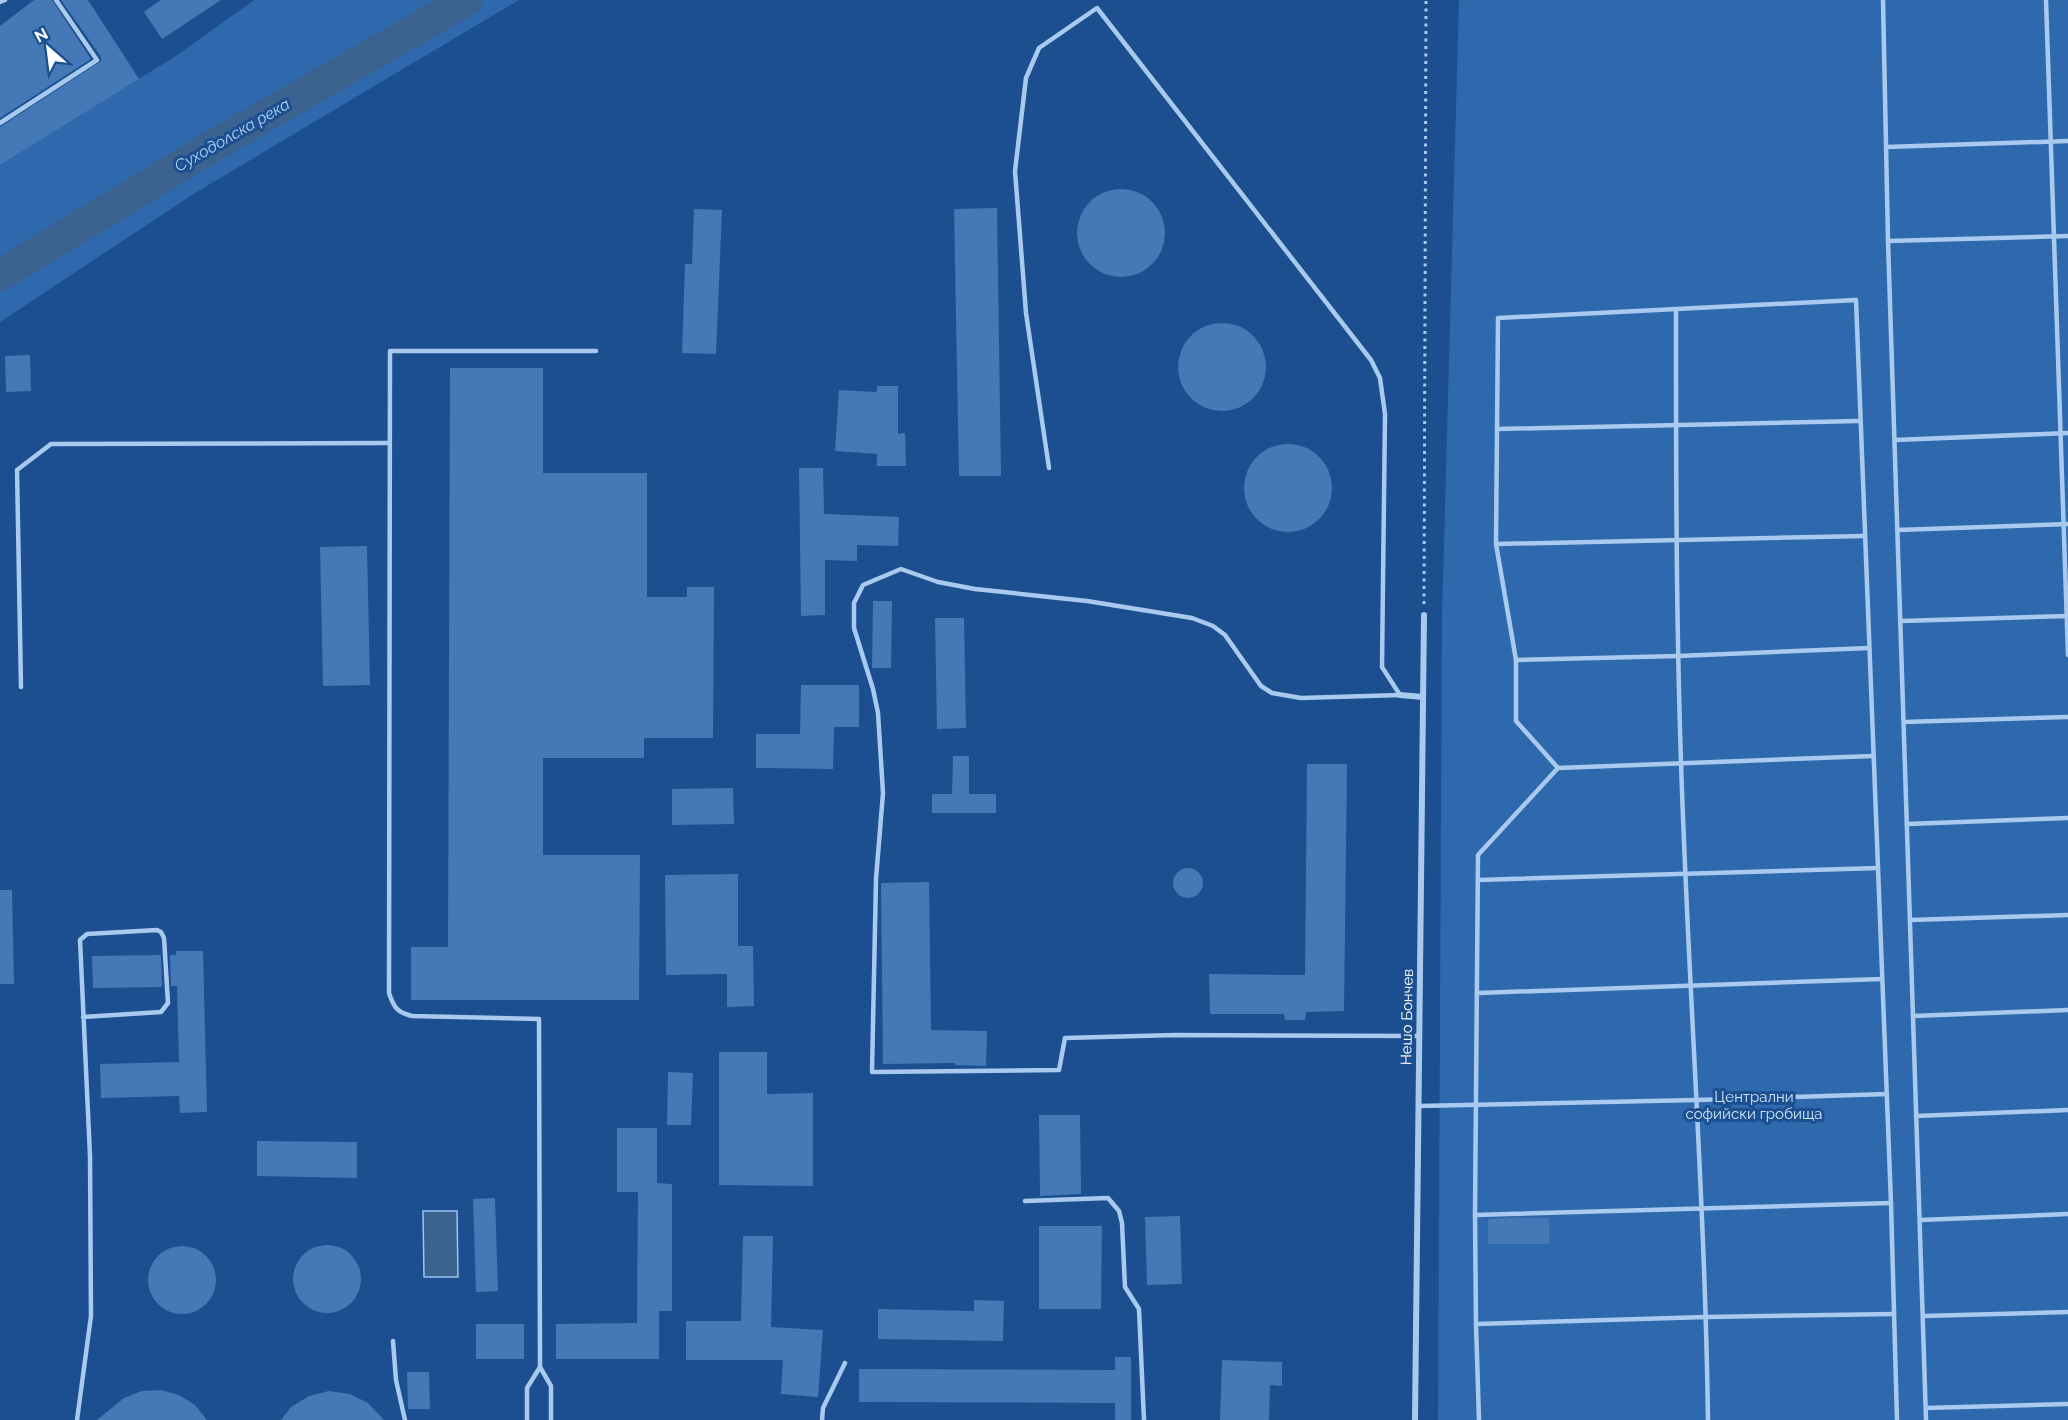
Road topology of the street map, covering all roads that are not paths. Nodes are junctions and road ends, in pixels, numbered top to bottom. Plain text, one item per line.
1 (5, 0) edge
2 (56, 0) edge
3 (1883, 0) edge
4 (2046, 0) edge
5 (0, 2) edge
6 (0, 123) edge
7 (2051, 141) junction
8 (2068, 141) edge
9 (1886, 147) junction
10 (2054, 236) junction
11 (2068, 236) edge
12 (1888, 242) junction
13 (1676, 311) junction
14 (596, 351) dead end
15 (1859, 421) junction
16 (1676, 425) junction
17 (1497, 429) junction
18 (2060, 433) junction
19 (2068, 433) edge
20 (1895, 440) junction
21 (389, 443) junction
22 (1049, 468) dead end
23 (2066, 524) edge
24 (1898, 530) junction
25 (1864, 536) junction
26 (1676, 540) junction
27 (1496, 544) junction
28 (1424, 615) road end
29 (2067, 616) edge
30 (1900, 621) junction
31 (1869, 648) junction
32 (2068, 655) edge
33 (1678, 656) junction
34 (1516, 660) junction
35 (21, 687) dead end
36 (1400, 695) junction
37 (1423, 696) junction
38 (2068, 717) edge
39 (1904, 722) junction
40 (1873, 756) junction
41 (1681, 763) junction
42 (1558, 768) junction
43 (2068, 818) edge
44 (1907, 824) junction
45 (1878, 868) junction
46 (1686, 874) junction
47 (1478, 880) junction
48 (2068, 915) edge
49 (1910, 921) junction
50 (1882, 979) junction
51 (1691, 986) junction
52 (1478, 993) junction
53 (2068, 1010) edge
54 (1913, 1016) junction
55 (83, 1017) junction
56 (1419, 1036) junction
57 (1887, 1094) junction
58 (1697, 1100) junction
59 (1474, 1105) junction
60 (1418, 1106) junction
61 (2068, 1110) edge
62 (1916, 1116) junction
63 (1025, 1201) dead end
64 (1891, 1203) junction
65 (1702, 1209) junction
66 (2068, 1214) edge
67 (1474, 1215) junction
68 (1920, 1220) junction
69 (2068, 1312) edge
70 (1894, 1314) junction
71 (1923, 1316) junction
72 (1706, 1317) junction
73 (1476, 1324) junction
74 (393, 1341) dead end
75 (845, 1363) dead end
76 (540, 1367) junction
77 (2068, 1404) edge
78 (1926, 1408) junction
79 (78, 1420) edge
80 (405, 1420) edge
81 (527, 1420) edge
82 (551, 1420) edge
83 (822, 1420) edge
84 (1144, 1420) edge
85 (1415, 1420) edge
86 (1479, 1420) edge
87 (1708, 1420) edge
88 (1897, 1420) edge
89 (1926, 1420) edge

1 - 5 lane
2 - 6 lane
3 - 9 lane
4 - 7 lane
7 - 8 lane
7 - 9 lane
7 - 10 lane
9 - 12 lane
10 - 11 lane
10 - 12 lane
10 - 18 lane
12 - 20 lane
13 - 15 lane
13 - 16 lane
13 - 17 lane
14 - 21 lane
15 - 16 lane
15 - 25 lane
16 - 17 lane
16 - 26 lane
17 - 27 lane
18 - 19 lane
18 - 20 lane
18 - 23 lane
20 - 24 lane
21 - 35 lane
21 - 76 lane
22 - 36 lane
23 - 24 lane
23 - 29 lane
24 - 30 lane
25 - 26 lane
25 - 31 lane
26 - 27 lane
26 - 33 lane
27 - 34 lane
28 - 37 street, Нешо Бончев
29 - 30 lane
29 - 32 lane
30 - 39 lane
31 - 33 lane
31 - 40 lane
33 - 34 lane
33 - 41 lane
34 - 42 lane
36 - 37 street
36 - 56 lane
37 - 56 street, Нешо Бончев
38 - 39 lane
39 - 44 lane
40 - 41 lane
40 - 45 lane
41 - 42 lane
41 - 46 lane
42 - 47 lane
43 - 44 lane
44 - 49 lane
45 - 46 lane
45 - 50 lane
46 - 47 lane
46 - 51 lane
47 - 52 lane
48 - 49 lane
49 - 54 lane
50 - 51 lane
50 - 57 lane
51 - 52 lane
51 - 58 lane
52 - 59 lane
53 - 54 lane
54 - 62 lane
55 - 55 lane
55 - 79 lane
56 - 60 street, Нешо Бончев
57 - 58 lane
57 - 64 lane
58 - 59 lane
58 - 65 lane
59 - 60 lane
59 - 67 lane
60 - 85 street, Нешо Бончев
61 - 62 lane
62 - 68 lane
63 - 84 lane
64 - 65 lane
64 - 70 lane
65 - 67 lane
65 - 72 lane
66 - 68 lane
67 - 73 lane
68 - 71 lane
69 - 71 lane
70 - 72 lane
70 - 88 lane
71 - 78 lane
72 - 73 lane
72 - 87 lane
73 - 86 lane
74 - 80 lane
75 - 83 lane
76 - 81 lane
76 - 82 lane
77 - 78 lane
78 - 89 lane

